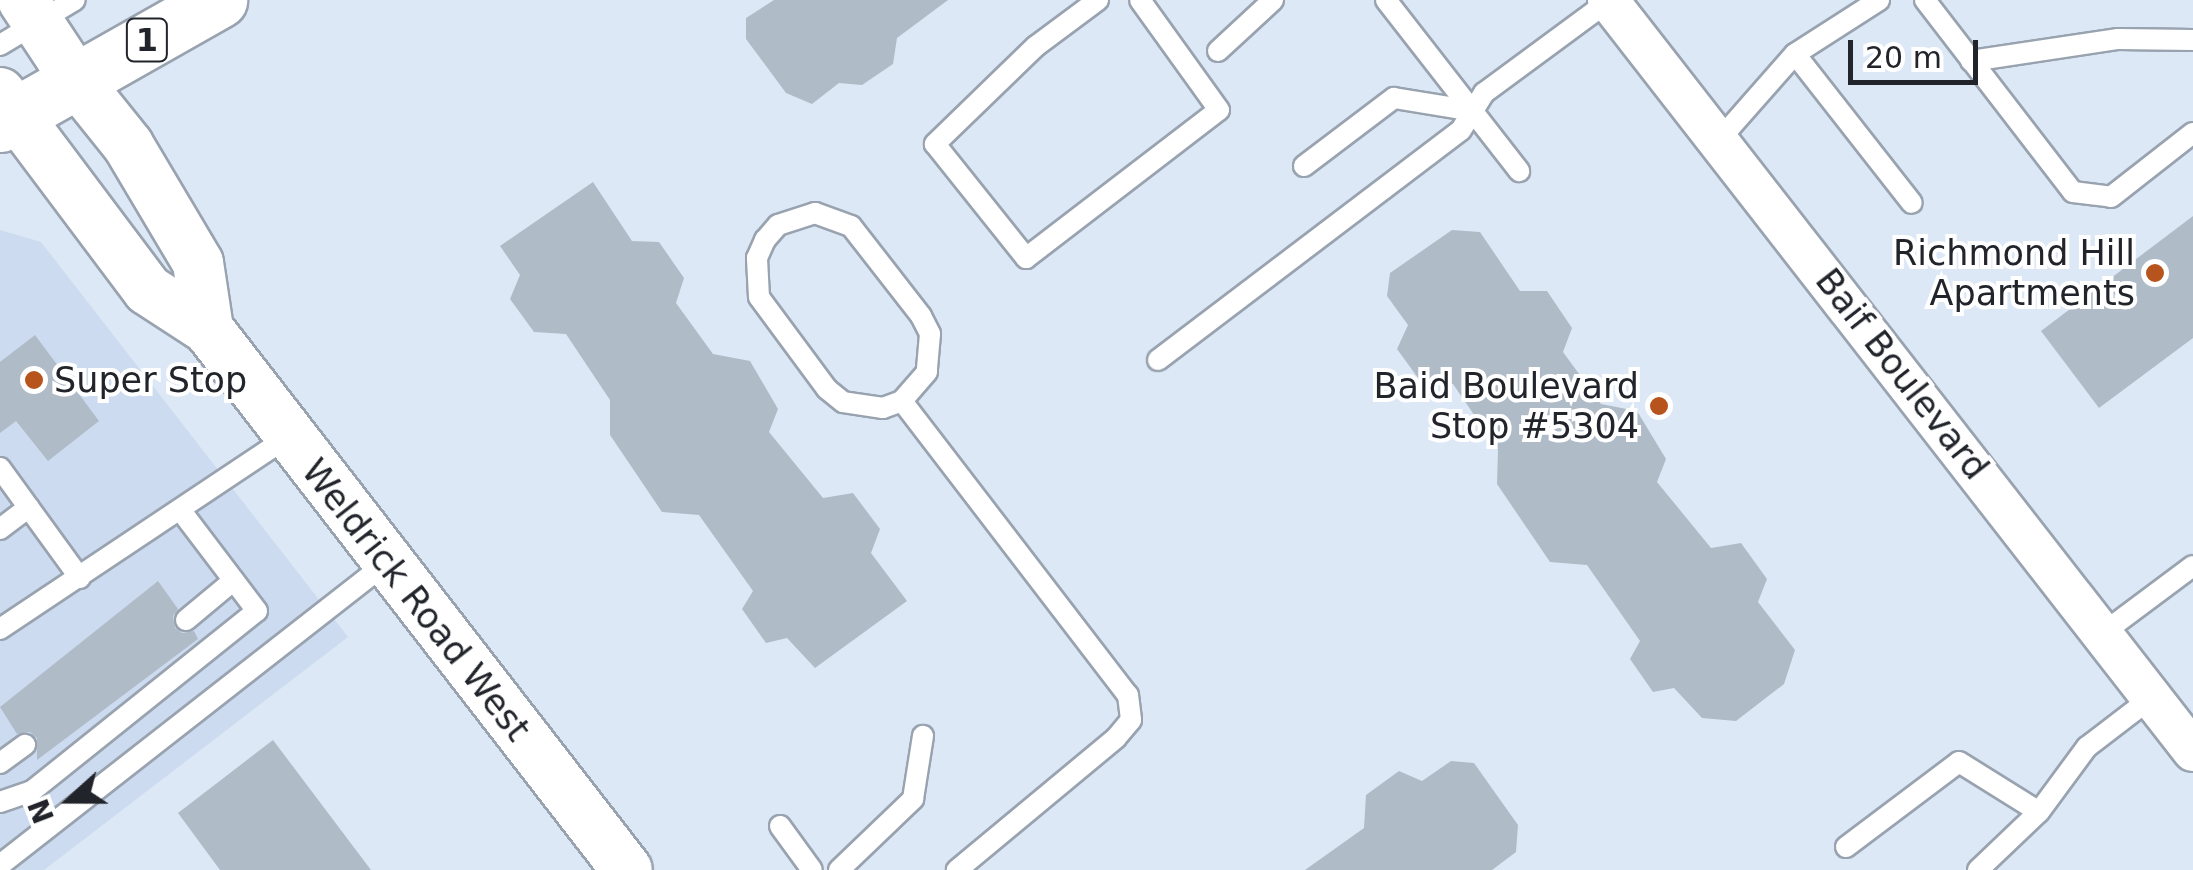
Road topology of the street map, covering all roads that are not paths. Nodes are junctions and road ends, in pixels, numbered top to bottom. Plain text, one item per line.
1 (219, 0) edge
2 (1098, 0) edge
3 (1140, 0) edge
4 (1273, 0) edge
5 (1386, 0) edge
6 (1608, 0) edge
7 (1879, 0) edge
8 (1925, 0) edge
9 (34, 17) edge
10 (2193, 40) edge
11 (1218, 51) dead end
12 (1795, 54) junction
13 (1971, 61) junction
14 (75, 79) junction
15 (1473, 110) junction
16 (5, 111) edge
17 (2193, 133) edge
18 (1720, 139) junction
19 (1304, 166) dead end
20 (1519, 170) dead end
21 (1912, 204) dead end
22 (208, 329) junction
23 (1158, 360) dead end
24 (902, 401) junction
25 (288, 437) junction
26 (0, 468) edge
27 (28, 507) junction
28 (181, 511) junction
29 (0, 529) edge
30 (387, 563) junction
31 (2193, 566) edge
32 (80, 578) junction
33 (234, 580) junction
34 (186, 620) dead end
35 (0, 630) edge
36 (2104, 633) junction
37 (2151, 698) junction
38 (923, 736) dead end
39 (25, 744) dead end
40 (2193, 751) edge
41 (0, 763) edge
42 (0, 802) edge
43 (2039, 812) junction
44 (780, 826) dead end
45 (1846, 847) dead end
46 (0, 865) edge
47 (626, 870) edge
48 (812, 870) edge
49 (838, 870) edge
50 (956, 870) edge
51 (1978, 870) edge

1 - 14 main road, 1
2 - 3 lane
4 - 11 lane
5 - 15 lane
6 - 15 lane
6 - 18 street, Baif Boulevard
7 - 12 lane
8 - 13 lane
9 - 14 street, Weldrick Road West
10 - 13 lane
12 - 18 lane
12 - 21 lane
13 - 17 lane
14 - 16 main road, 1
14 - 22 street, Weldrick Road West
15 - 19 lane
15 - 20 lane
15 - 23 lane
16 - 22 street, Weldrick Road West
18 - 36 street, Baif Boulevard
22 - 25 street, Weldrick Road West
24 - 24 lane
24 - 50 lane
25 - 28 lane
25 - 30 street, Weldrick Road West
26 - 27 lane
27 - 29 lane
27 - 32 lane
28 - 32 lane
28 - 33 lane
30 - 46 lane
30 - 47 street, Weldrick Road West
31 - 36 lane
32 - 35 lane
33 - 34 lane
33 - 42 lane
36 - 37 street, Baif Boulevard
37 - 40 street, Baif Boulevard
37 - 43 lane
38 - 49 lane
39 - 41 lane
43 - 45 lane
43 - 51 lane
44 - 48 lane

